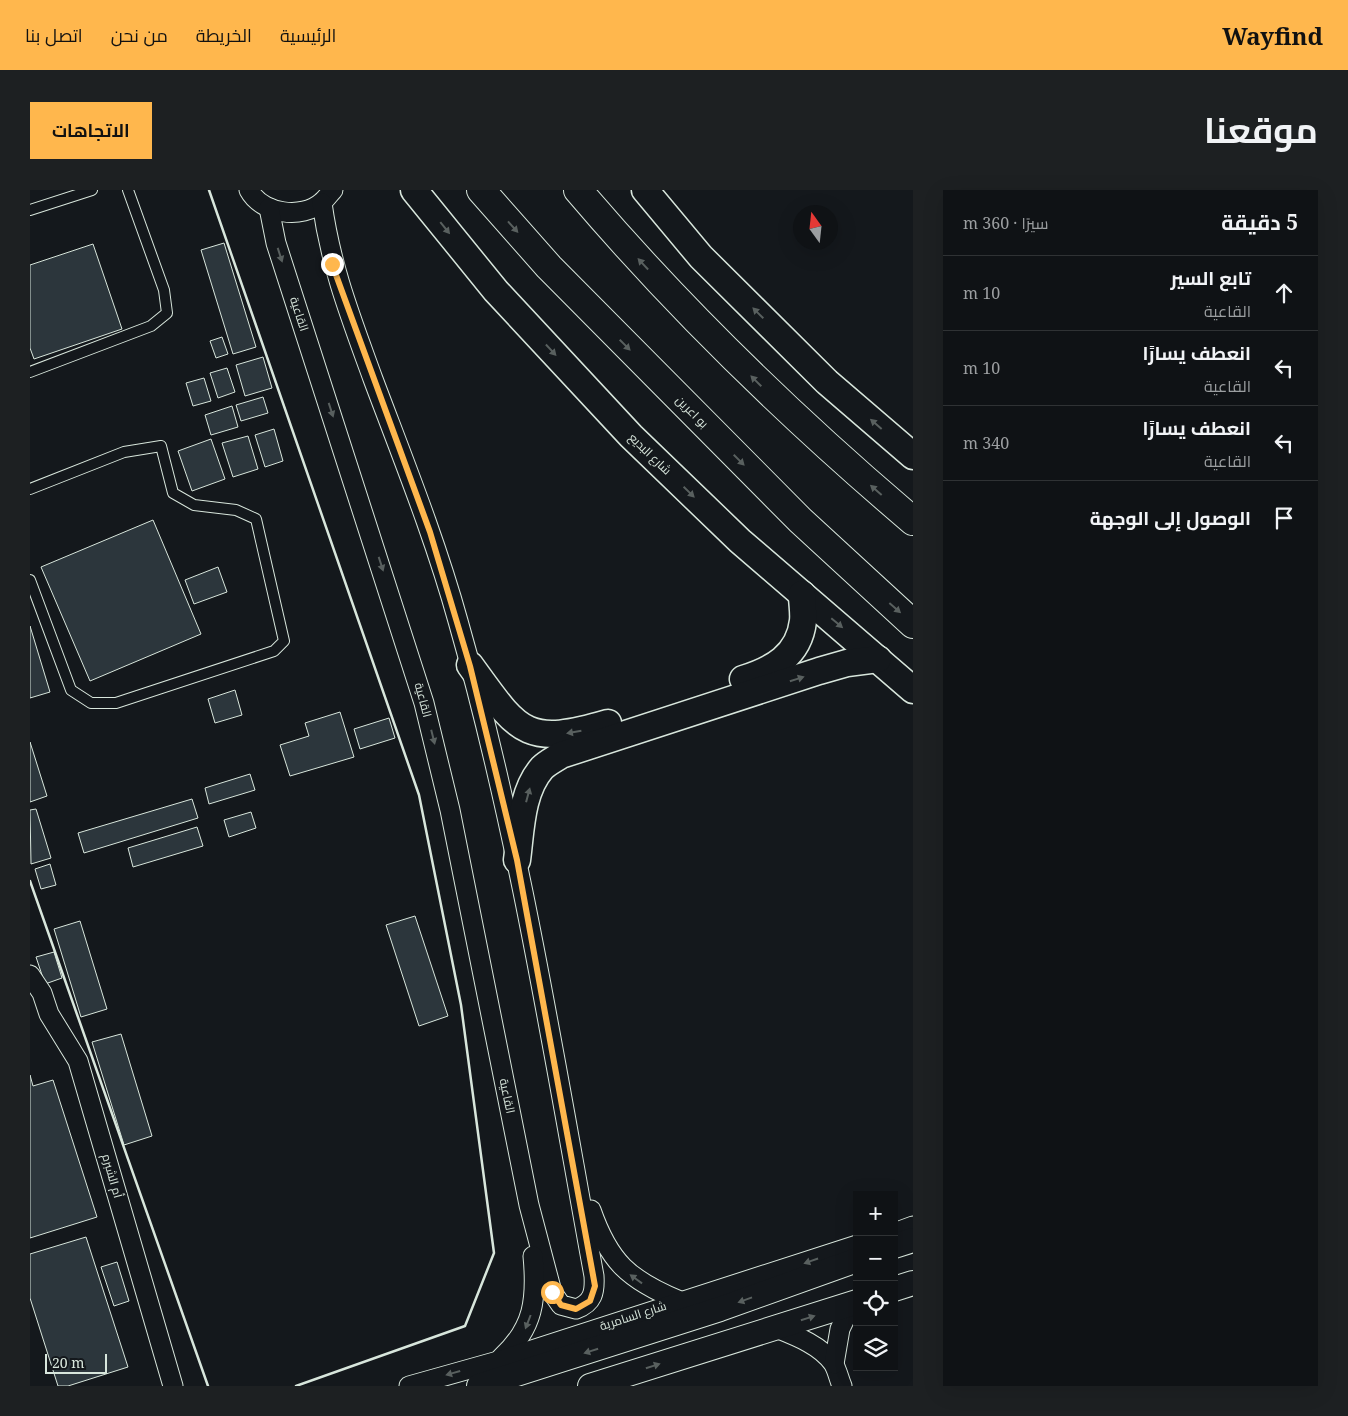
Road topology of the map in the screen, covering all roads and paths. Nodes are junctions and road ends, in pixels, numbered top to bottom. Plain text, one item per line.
1 (92, 190) edge
2 (128, 190) edge
3 (249, 190) edge
4 (414, 190) edge
5 (481, 190) edge
6 (578, 190) edge
7 (645, 190) edge
8 (327, 196) edge
9 (268, 208) junction
10 (30, 210) edge
11 (30, 372) edge
12 (913, 456) edge
13 (30, 489) edge
14 (913, 522) edge
15 (30, 580) edge
16 (802, 594) junction
17 (913, 624) edge
18 (878, 659) junction
19 (470, 666) junction
20 (913, 690) edge
21 (517, 860) junction
22 (30, 975) edge
23 (573, 1159) junction
24 (529, 1205) junction
25 (913, 1226) edge
26 (898, 1232) edge
27 (913, 1240) edge
28 (898, 1245) edge
29 (853, 1246) edge
30 (853, 1261) edge
31 (913, 1283) edge
32 (898, 1288) edge
33 (680, 1301) junction
34 (853, 1303) edge
35 (853, 1305) edge
36 (776, 1328) junction
37 (498, 1361) junction
38 (834, 1364) junction
39 (174, 1386) edge
40 (409, 1386) edge
41 (479, 1386) edge
42 (590, 1386) edge
43 (842, 1386) edge

1 - 10 lane
2 - 11 lane
3 - 9 street
4 -> 16 main road, شارع البديع
5 -> 17 highway, بو اعرين
14 -> 6 highway
12 -> 7 main road
8 - 9 street
8 - 19 street, القاعية
9 -> 24 street, القاعية
13 - 15 lane
16 -> 18 main road, شارع البديع
16 -> 19 main road
18 - 20 main road, شارع البديع
21 -> 18 main road
19 - 21 street, القاعية
21 - 23 street, القاعية
22 - 39 street, أم الشبرم
23 - 24 street, القاعية
33 -> 23 street, القاعية
24 -> 37 street, القاعية
25 - 26 street
27 - 28 street
29 -> 33 street, شارع السامرية
30 -> 41 street, شارع السامرية
31 - 32 street
33 - 37 street, شارع السامرية
36 -> 34 street
35 - 38 street
36 - 38 street
42 -> 36 street
37 -> 40 street, شارع السامرية
38 - 43 street

